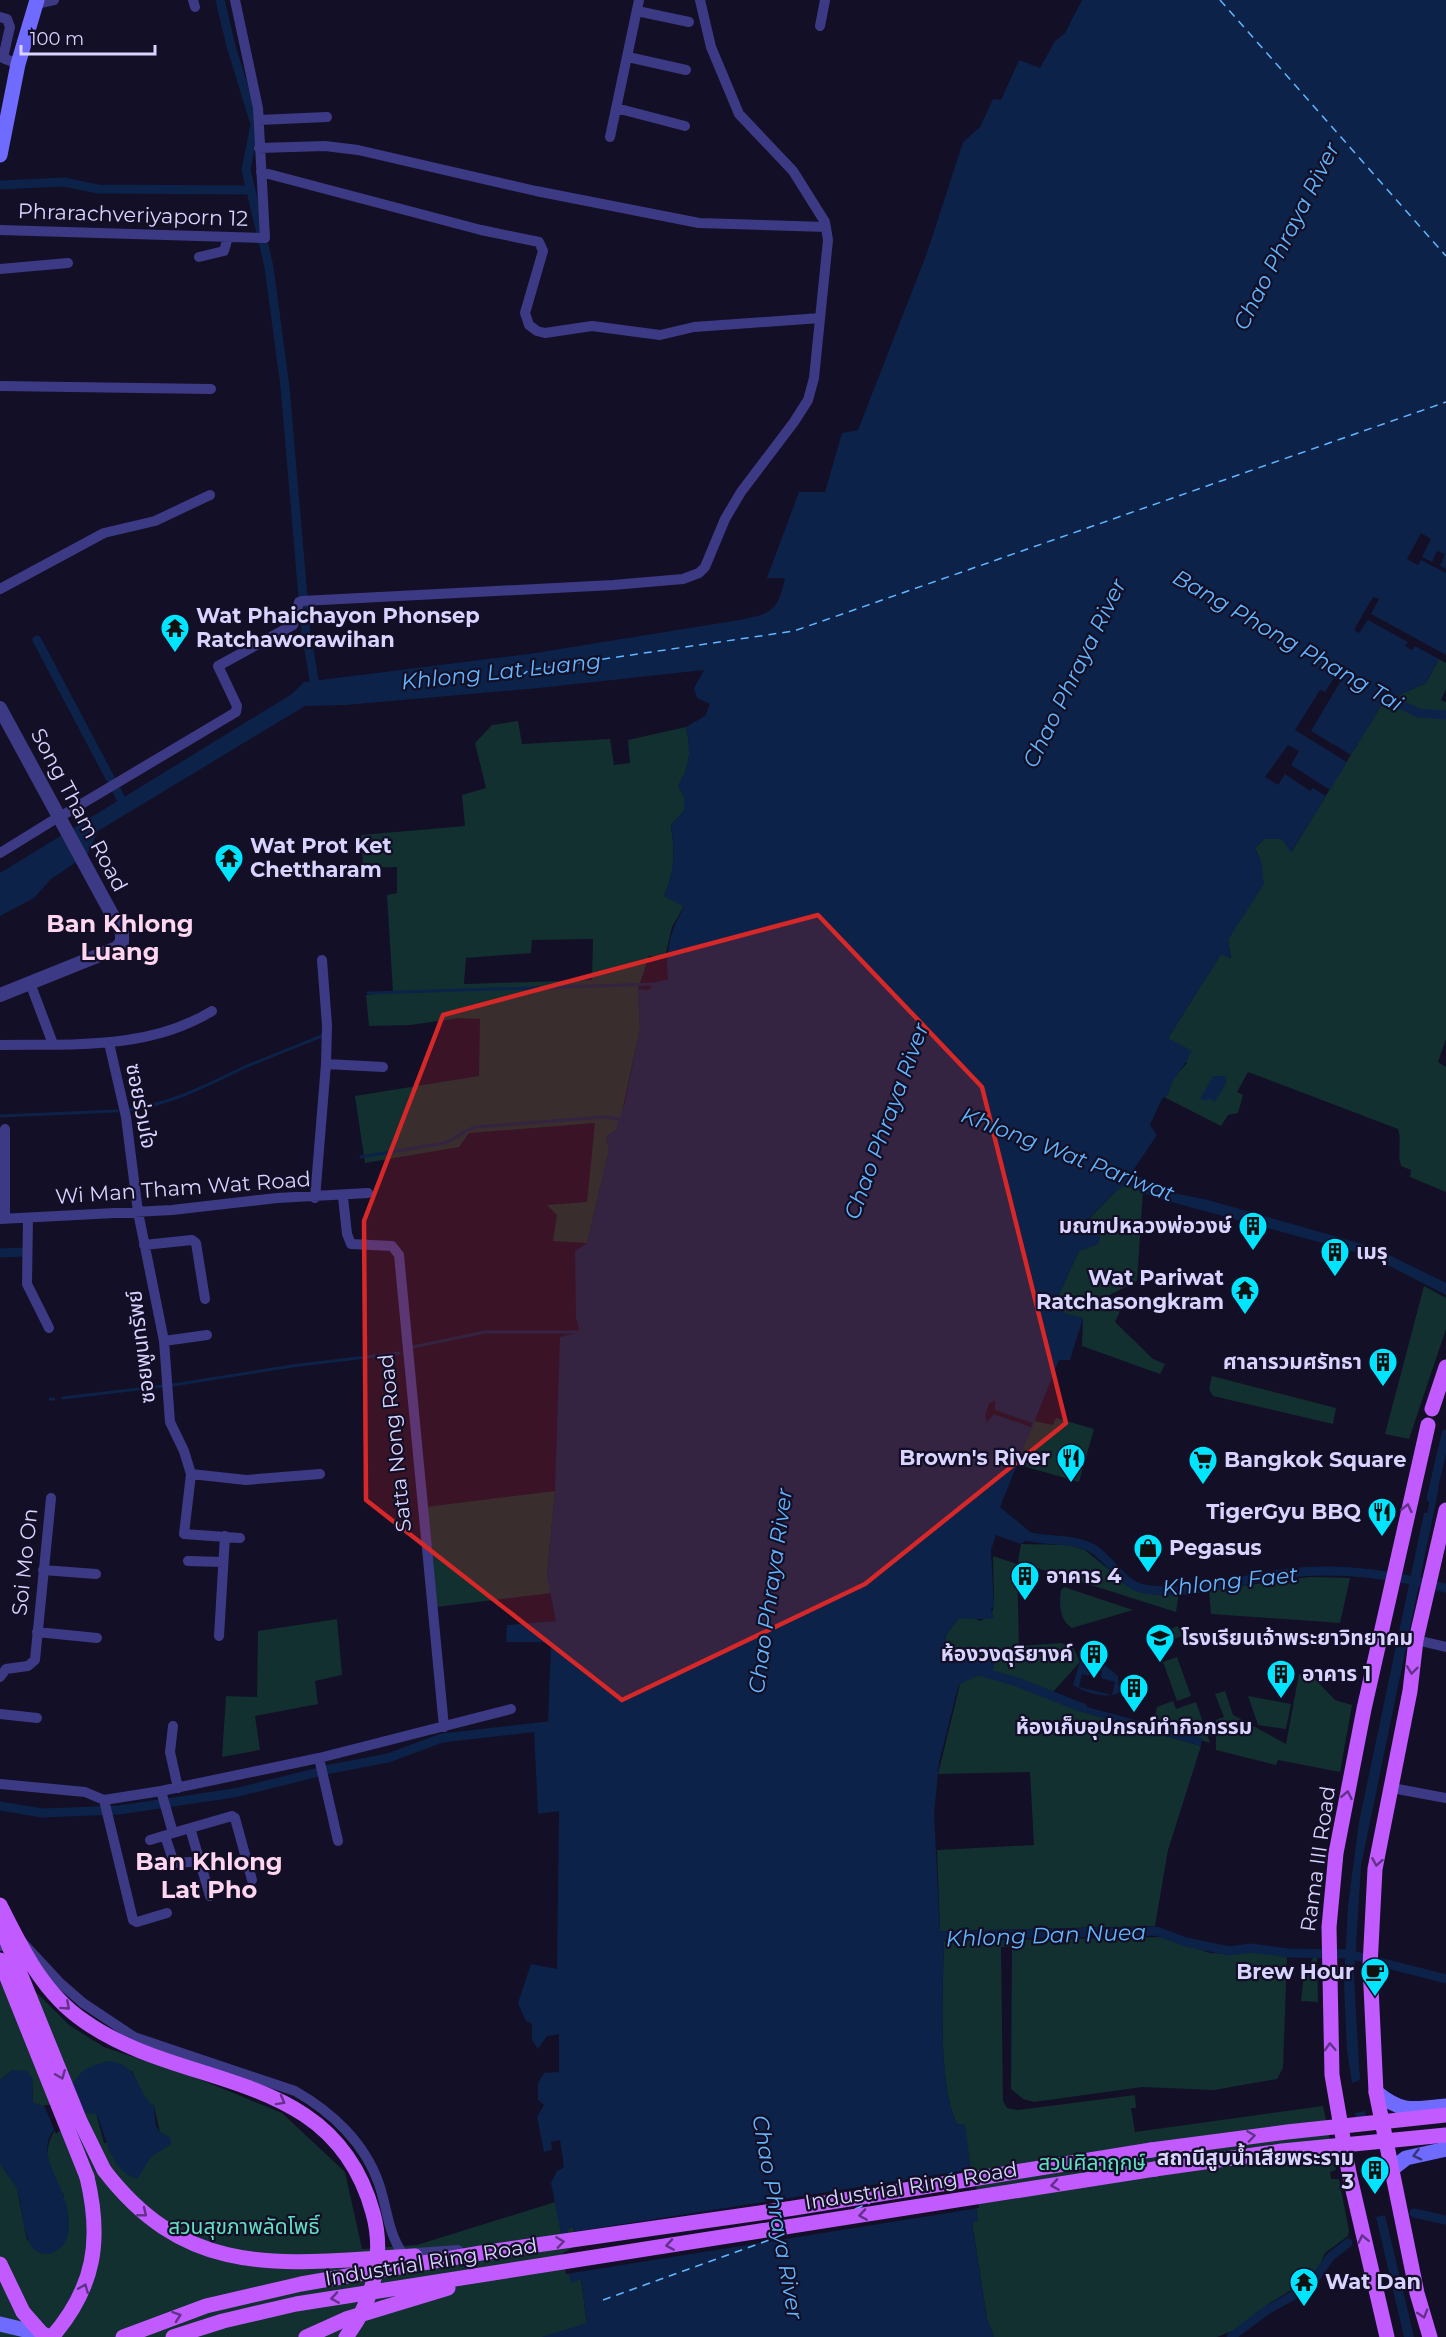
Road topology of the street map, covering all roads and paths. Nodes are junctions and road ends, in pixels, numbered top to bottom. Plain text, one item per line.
1 (54, 0) edge
2 (236, 0) edge
3 (700, 0) edge
4 (825, 0) edge
5 (37, 2) edge
6 (638, 5) edge
7 (0, 17) edge
8 (688, 22) dead end
9 (820, 26) dead end
10 (628, 57) junction
11 (18, 64) junction
12 (686, 70) dead end
13 (616, 108) junction
14 (327, 117) dead end
15 (259, 120) junction
16 (685, 126) dead end
17 (610, 137) dead end
18 (1, 147) edge
19 (259, 148) junction
20 (261, 172) junction
21 (826, 227) junction
22 (0, 230) edge
23 (228, 237) junction
24 (199, 257) dead end
25 (68, 263) dead end
26 (0, 268) edge
27 (820, 318) junction
28 (0, 386) edge
29 (211, 389) dead end
30 (210, 495) dead end
31 (0, 589) edge
32 (0, 708) edge
33 (59, 819) junction
34 (0, 853) edge
35 (322, 960) dead end
36 (30, 983) junction
37 (0, 995) edge
38 (212, 1011) dead end
39 (109, 1043) junction
40 (53, 1044) junction
41 (0, 1045) edge
42 (326, 1064) junction
43 (383, 1067) dead end
44 (5, 1129) dead end
45 (368, 1193) dead end
46 (343, 1197) junction
47 (315, 1198) junction
48 (138, 1212) junction
49 (28, 1218) junction
50 (2, 1219) edge
51 (144, 1245) junction
52 (206, 1299) dead end
53 (49, 1328) dead end
54 (207, 1335) dead end
55 (164, 1341) junction
56 (1446, 1367) edge
57 (1432, 1409) dead end
58 (1428, 1425) dead end
59 (191, 1474) junction
60 (320, 1474) dead end
61 (51, 1498) dead end
62 (1446, 1510) edge
63 (225, 1536) junction
64 (240, 1538) dead end
65 (188, 1561) dead end
66 (223, 1562) junction
67 (43, 1570) junction
68 (96, 1574) dead end
69 (37, 1632) junction
70 (219, 1636) dead end
71 (98, 1638) dead end
72 (1416, 1640) junction
73 (1446, 1647) edge
74 (0, 1677) edge
75 (511, 1709) dead end
76 (0, 1714) edge
77 (37, 1718) dead end
78 (174, 1726) dead end
79 (444, 1727) junction
80 (319, 1758) junction
81 (0, 1784) edge
82 (178, 1788) junction
83 (1392, 1788) junction
84 (162, 1794) junction
85 (1446, 1798) edge
86 (106, 1806) junction
87 (190, 1828) junction
88 (169, 1834) junction
89 (150, 1840) dead end
90 (338, 1841) dead end
91 (191, 1862) dead end
92 (252, 1880) dead end
93 (210, 1896) dead end
94 (0, 1905) edge
95 (167, 1913) dead end
96 (0, 1923) edge
97 (0, 1946) edge
98 (0, 1960) edge
99 (1376, 2092) junction
100 (1446, 2106) edge
101 (1446, 2115) edge
102 (1446, 2135) edge
103 (1446, 2150) edge
104 (1392, 2169) junction
105 (465, 2250) dead end
106 (481, 2253) junction
107 (0, 2264) edge
108 (488, 2274) junction
109 (4, 2327) edge
110 (45, 2337) edge
111 (53, 2337) edge
112 (123, 2337) edge
113 (173, 2337) edge
114 (306, 2337) edge
115 (346, 2337) edge
116 (1387, 2337) edge
117 (1430, 2337) edge

1 - 5 street
2 - 15 street
3 - 21 street
4 - 9 street
5 - 11 main road
6 - 8 street
6 - 10 street
7 - 11 street
10 - 12 street
10 - 13 street
11 - 18 main road
13 - 16 street
13 - 17 street
14 - 15 street
15 - 19 street
19 - 20 street
19 - 21 street
20 - 23 street, Phrarachveriyaporn 12
20 - 27 street
21 - 27 street
22 - 23 street, Phrarachveriyaporn 12
23 - 24 street
25 - 26 street
27 - 33 street
28 - 29 street
30 - 31 street
32 - 33 street, Song Tham Road
33 - 34 street
33 - 36 street, Song Tham Road
35 - 42 street
36 - 37 street, Song Tham Road
36 - 40 street
38 - 39 street, ซอยร่วมใจ
39 - 40 street, ซอยร่วมใจ
39 - 48 street, ซอยร่วมใจ
40 - 41 street, ซอยร่วมใจ
42 - 43 street
42 - 47 street
44 - 50 street
45 - 46 street, Wi Man Tham Wat Road
46 - 47 street, Wi Man Tham Wat Road
46 - 79 street, Satta Nong Road
47 - 48 street, Wi Man Tham Wat Road
48 - 49 street, Wi Man Tham Wat Road
48 - 51 street, ซอยพูนทรัพย์
49 - 50 street, Wi Man Tham Wat Road
49 - 53 street
51 - 52 street
51 - 55 street, ซอยพูนทรัพย์
54 - 55 street
55 - 59 street, ซอยพูนทรัพย์
56 - 57 main road
116 -> 58 main road, Rama III Road
59 - 60 street
59 - 63 street, ซอยพูนทรัพย์
61 - 67 street, Soi Mo On
62 - 72 main road
63 - 64 street, ซอยพูนทรัพย์
63 - 66 street
65 - 66 street
66 - 70 street
67 - 68 street
67 - 69 street, Soi Mo On
69 - 71 street
69 - 74 street, Soi Mo On
72 - 73 street
72 -> 83 main road
75 - 79 street
76 - 77 street
78 - 82 street
79 - 80 street
80 - 82 street
80 - 90 street
81 - 86 street
82 - 84 street
83 - 85 street
83 -> 99 main road
84 - 86 street
84 - 88 street
86 - 95 street
87 - 88 street
87 - 92 street
87 - 93 street
88 - 89 street
88 - 91 street
94 -> 115 main road, bridge
96 -> 106 main road, Industrial Ring Road, bridge
97 - 105 street
111 -> 98 main road, bridge
99 - 100 main road
99 - 104 main road
106 -> 101 main road, Industrial Ring Road, bridge
102 -> 108 main road, Industrial Ring Road, bridge
103 -> 104 main road
104 -> 117 main road
112 -> 106 main road, Industrial Ring Road
107 - 110 main road, bridge
108 -> 113 main road, Industrial Ring Road
108 - 114 main road
109 - 111 main road

